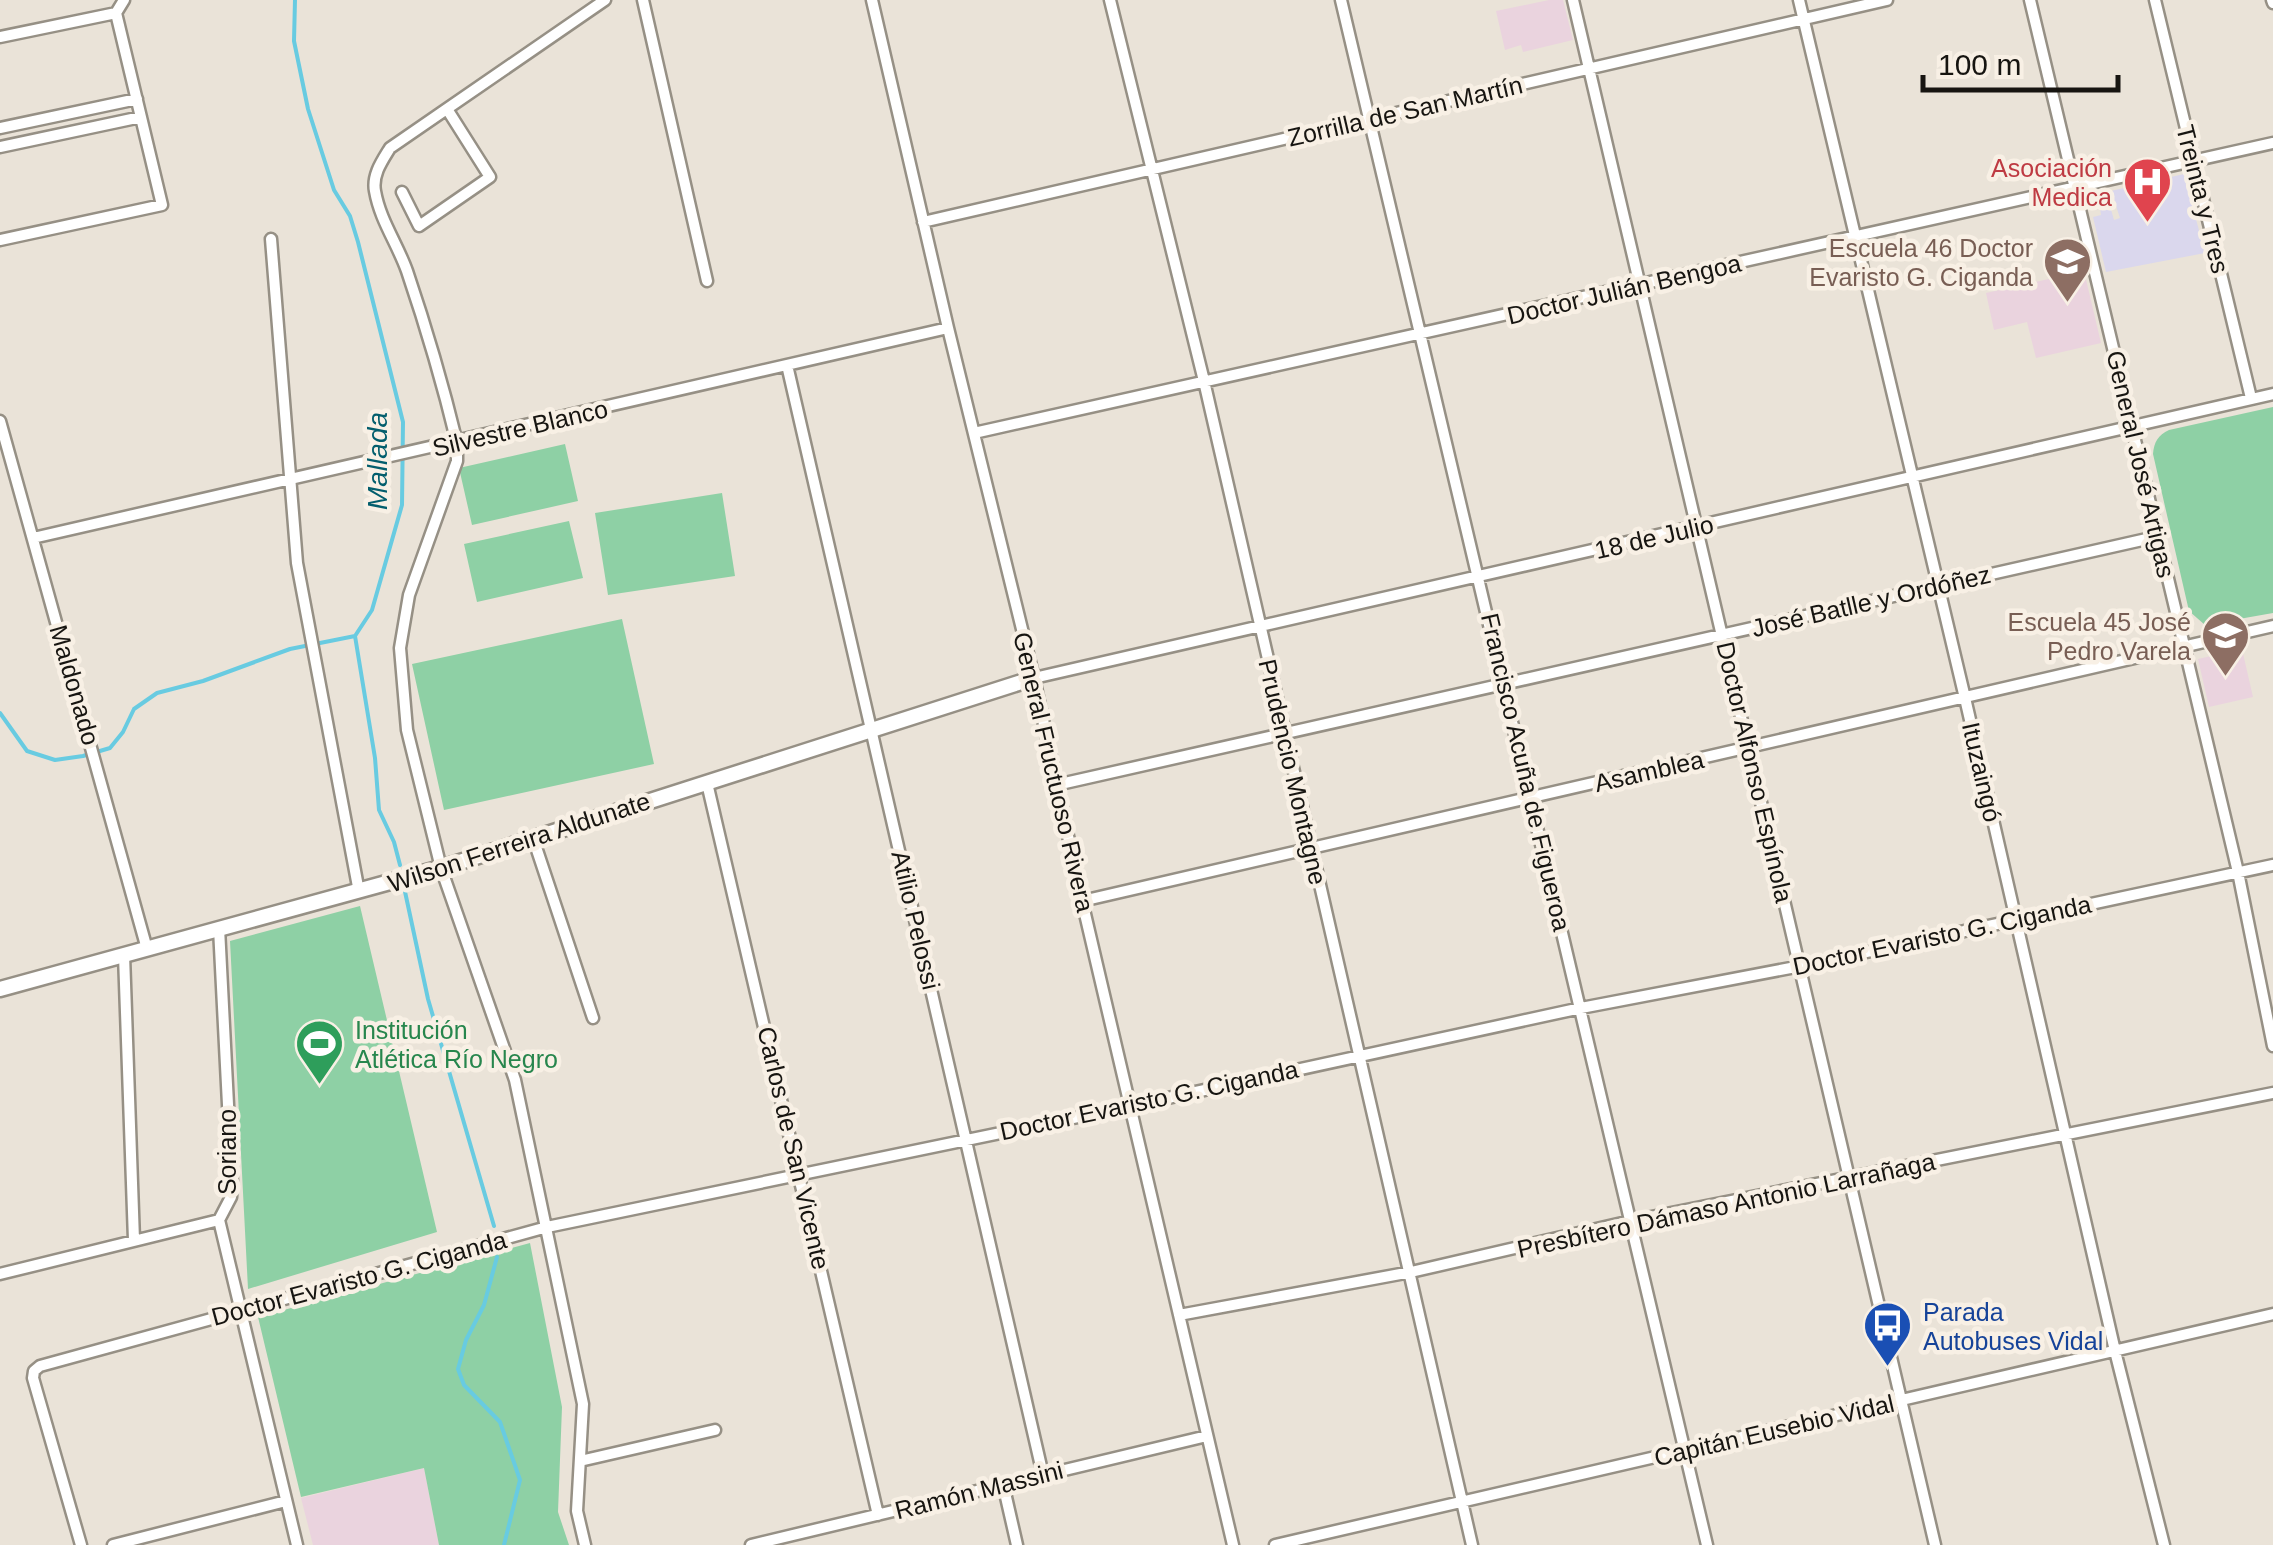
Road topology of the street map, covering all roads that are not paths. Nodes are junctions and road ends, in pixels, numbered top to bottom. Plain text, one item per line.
1 (124, 0) edge
2 (644, 0) edge
3 (872, 0) edge
4 (1110, 0) edge
5 (1342, 0) edge
6 (1573, 0) edge
7 (1799, 0) edge
8 (1888, 0) edge
9 (2030, 0) edge
10 (2155, 0) edge
11 (597, 2) edge
12 (116, 13) junction
13 (1803, 19) junction
14 (0, 37) edge
15 (1589, 68) junction
16 (137, 100) junction
17 (447, 109) junction
18 (141, 117) junction
19 (1370, 119) junction
20 (0, 128) edge
21 (2273, 143) edge
22 (0, 147) edge
23 (2193, 161) junction
24 (1149, 170) junction
25 (2077, 187) junction
26 (402, 192) dead end
27 (923, 222) junction
28 (1854, 237) junction
29 (271, 239) dead end
30 (0, 240) edge
31 (707, 281) dead end
32 (1639, 285) junction
33 (948, 328) junction
34 (1422, 335) junction
35 (787, 365) junction
36 (1204, 381) junction
37 (2273, 394) edge
38 (2251, 398) junction
39 (0, 422) edge
40 (2131, 425) junction
41 (974, 433) junction
42 (457, 443) junction
43 (1913, 475) junction
44 (292, 481) junction
45 (1697, 527) junction
46 (2160, 536) junction
47 (34, 538) junction
48 (1480, 578) junction
49 (1939, 586) junction
50 (1258, 626) junction
51 (2273, 626) edge
52 (1722, 634) junction
53 (2184, 646) junction
54 (1034, 678) junction
55 (1505, 685) junction
56 (1966, 698) junction
57 (872, 730) junction
58 (1284, 732) junction
59 (1748, 749) junction
60 (707, 783) junction
61 (1056, 784) junction
62 (1532, 798) junction
63 (533, 838) junction
64 (1310, 848) junction
65 (2273, 865) edge
66 (442, 868) junction
67 (2238, 872) junction
68 (360, 892) junction
69 (1082, 901) junction
70 (2015, 920) junction
71 (219, 928) junction
72 (147, 949) junction
73 (124, 955) junction
74 (1800, 966) junction
75 (0, 989) edge
76 (1581, 1008) junction
77 (593, 1018) dead end
78 (2273, 1046) edge
79 (1361, 1054) junction
80 (2273, 1093) edge
81 (1132, 1106) junction
82 (2066, 1135) junction
83 (968, 1138) junction
84 (800, 1173) junction
85 (1850, 1178) junction
86 (219, 1220) junction
87 (1631, 1221) junction
88 (547, 1227) junction
89 (134, 1240) junction
90 (1411, 1272) junction
91 (0, 1274) edge
92 (239, 1310) junction
93 (2273, 1314) edge
94 (1178, 1316) junction
95 (2115, 1351) junction
96 (1900, 1400) junction
97 (715, 1430) dead end
98 (1207, 1436) junction
99 (1686, 1450) junction
100 (580, 1461) junction
101 (1043, 1474) junction
102 (1004, 1484) junction
103 (286, 1501) junction
104 (1462, 1502) junction
105 (878, 1514) junction
106 (808, 1531) junction
107 (155, 1540) edge
108 (80, 1544) edge
109 (113, 1545) edge
110 (298, 1545) edge
111 (586, 1545) edge
112 (752, 1545) edge
113 (812, 1545) edge
114 (1017, 1545) edge
115 (1233, 1545) edge
116 (1275, 1545) edge
117 (1472, 1545) edge
118 (1707, 1545) edge
119 (1936, 1545) edge
120 (2164, 1545) edge

1 - 12 street
2 - 31 street
3 - 27 street, General Fructuoso Rivera
4 - 24 street, Prudencio Montagne
5 - 19 street, Francisco Acuña de Figueroa
6 - 15 street, Doctor Alfonso Espínola
7 - 13 street, Ituzaingó
8 - 13 street, Zorrilla de San Martín
9 - 25 street, General José Artigas
10 - 23 street, Treinta y Tres
11 - 17 street
12 - 14 street
12 - 16 street
13 - 15 street, Zorrilla de San Martín
13 - 28 street, Ituzaingó
15 - 19 street, Zorrilla de San Martín
15 - 32 street, Doctor Alfonso Espínola
16 - 18 street
16 - 20 street
17 - 26 street
17 - 42 street
18 - 22 street
18 - 30 street
19 - 24 street, Zorrilla de San Martín
19 - 34 street, Francisco Acuña de Figueroa
21 - 23 street, Doctor Julián Bengoa
23 - 25 street, Doctor Julián Bengoa
23 - 38 street, Treinta y Tres
24 - 27 street, Zorrilla de San Martín
24 - 36 street, Prudencio Montagne
25 - 28 street, Doctor Julián Bengoa
25 - 40 street, General José Artigas
27 - 33 street, General Fructuoso Rivera
28 - 32 street, Doctor Julián Bengoa
28 - 43 street, Ituzaingó
29 - 44 street
32 - 34 street, Doctor Julián Bengoa
32 - 45 street, Doctor Alfonso Espínola
33 - 35 street, Silvestre Blanco
33 - 41 street, General Fructuoso Rivera
34 - 36 street, Doctor Julián Bengoa
34 - 48 street, Francisco Acuña de Figueroa
35 - 42 street, Silvestre Blanco
35 - 57 street, Atilio Pelossi
36 - 41 street, Doctor Julián Bengoa
36 - 50 street, Prudencio Montagne
37 - 38 street, 18 de Julio
38 - 40 street, 18 de Julio
39 - 47 street, Maldonado
40 - 43 street, 18 de Julio
40 - 46 street, General José Artigas
41 - 54 street, General Fructuoso Rivera
42 - 44 street, Silvestre Blanco
42 - 66 street
43 - 45 street, 18 de Julio
43 - 49 street, Ituzaingó
44 - 47 street, Silvestre Blanco
44 - 68 street
45 - 48 street, 18 de Julio
45 - 52 street, Doctor Alfonso Espínola
46 - 49 street, José Batlle y Ordóñez
46 - 53 street, General José Artigas
47 - 72 street, Maldonado
48 - 50 street, 18 de Julio
48 - 55 street, Francisco Acuña de Figueroa
49 - 52 street, José Batlle y Ordóñez
49 - 56 street, Ituzaingó
50 - 54 street, 18 de Julio
50 - 58 street, Prudencio Montagne
51 - 53 street, Asamblea
52 - 55 street, José Batlle y Ordóñez
52 - 59 street, Doctor Alfonso Espínola
53 - 56 street, Asamblea
53 - 67 street, General José Artigas
54 - 57 street, Wilson Ferreira Aldunate
54 - 61 street, General Fructuoso Rivera
55 - 58 street, José Batlle y Ordóñez
55 - 62 street, Francisco Acuña de Figueroa
56 - 59 street, Asamblea
56 - 70 street, Ituzaingó
57 - 60 street, Wilson Ferreira Aldunate
57 - 83 street, Atilio Pelossi
58 - 61 street, José Batlle y Ordóñez
58 - 64 street, Prudencio Montagne
59 - 62 street, Asamblea
59 - 74 street, Doctor Alfonso Espínola
60 - 63 street, Wilson Ferreira Aldunate
60 - 84 street, Carlos de San Vicente
61 - 69 street, General Fructuoso Rivera
62 - 64 street, Asamblea
62 - 76 street, Francisco Acuña de Figueroa
63 - 66 street, Wilson Ferreira Aldunate
63 - 77 street
64 - 69 street, Asamblea
64 - 79 street, Prudencio Montagne
65 - 67 street, Doctor Evaristo G. Ciganda
66 - 68 street, Wilson Ferreira Aldunate
66 - 88 street
67 - 70 street, Doctor Evaristo G. Ciganda
67 - 78 street, General José Artigas
68 - 71 street, Wilson Ferreira Aldunate
69 - 81 street, General Fructuoso Rivera
70 - 74 street, Doctor Evaristo G. Ciganda
70 - 82 street, Ituzaingó
71 - 72 street, Wilson Ferreira Aldunate
71 - 86 street, Soriano
72 - 73 street, Wilson Ferreira Aldunate
73 - 75 street, Wilson Ferreira Aldunate
73 - 89 street
74 - 76 street, Doctor Evaristo G. Ciganda
74 - 85 street, Doctor Alfonso Espínola
76 - 79 street, Doctor Evaristo G. Ciganda
76 - 87 street, Francisco Acuña de Figueroa
79 - 81 street, Doctor Evaristo G. Ciganda
79 - 90 street, Prudencio Montagne
80 - 82 street, Presbítero Dámaso Antonio Larrañaga
81 - 83 street, Doctor Evaristo G. Ciganda
81 - 94 street, General Fructuoso Rivera
82 - 85 street, Presbítero Dámaso Antonio Larrañaga
82 - 95 street, Ituzaingó
83 - 84 street, Doctor Evaristo G. Ciganda
83 - 101 street, Atilio Pelossi
84 - 88 street, Doctor Evaristo G. Ciganda
84 - 105 street, Carlos de San Vicente
85 - 87 street, Presbítero Dámaso Antonio Larrañaga
85 - 96 street, Doctor Alfonso Espínola
86 - 89 street
86 - 92 street, Soriano
87 - 90 street, Presbítero Dámaso Antonio Larrañaga
87 - 99 street, Francisco Acuña de Figueroa
88 - 92 street, Doctor Evaristo G. Ciganda
88 - 100 street
89 - 91 street
90 - 94 street, Presbítero Dámaso Antonio Larrañaga
90 - 104 street, Prudencio Montagne
92 - 103 street, Soriano
92 - 108 street, Doctor Evaristo G. Ciganda
93 - 95 street, Capitán Eusebio Vidal
94 - 98 street, General Fructuoso Rivera
95 - 96 street, Capitán Eusebio Vidal
95 - 120 street, Ituzaingó
96 - 99 street, Capitán Eusebio Vidal
96 - 119 street, Doctor Alfonso Espínola
97 - 100 street
98 - 101 street, Ramón Massini
98 - 115 street, General Fructuoso Rivera
99 - 104 street, Capitán Eusebio Vidal
99 - 118 street, Francisco Acuña de Figueroa
100 - 111 street
101 - 102 street, Ramón Massini
102 - 105 street, Ramón Massini
102 - 114 street
103 - 107 street
103 - 110 street, Soriano
104 - 116 street, Capitán Eusebio Vidal
104 - 117 street, Prudencio Montagne
105 - 106 street, Ramón Massini
106 - 112 street, Ramón Massini
106 - 113 street
107 - 109 street

